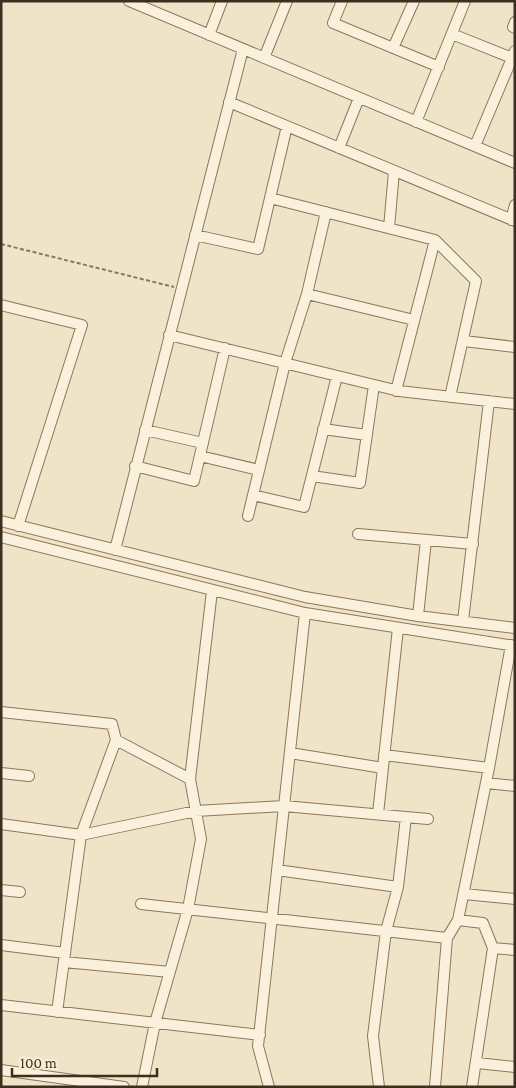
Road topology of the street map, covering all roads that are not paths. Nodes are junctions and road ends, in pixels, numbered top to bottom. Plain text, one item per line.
1 (129, 1) edge
2 (222, 1) edge
3 (287, 1) edge
4 (414, 1) edge
5 (465, 1) edge
6 (339, 2) edge
7 (515, 22) edge
8 (515, 28) edge
9 (452, 34) junction
10 (209, 35) junction
11 (393, 48) junction
12 (242, 49) junction
13 (513, 55) edge
14 (264, 58) junction
15 (439, 67) junction
16 (359, 98) junction
17 (229, 102) junction
18 (416, 122) junction
19 (286, 126) junction
20 (474, 146) junction
21 (339, 148) junction
22 (515, 164) edge
23 (394, 171) junction
24 (270, 198) junction
25 (515, 205) edge
26 (326, 212) junction
27 (513, 220) edge
28 (389, 228) junction
29 (195, 235) junction
30 (435, 240) junction
31 (307, 294) junction
32 (1, 306) edge
33 (414, 320) junction
34 (169, 335) junction
35 (464, 341) junction
36 (515, 347) edge
37 (225, 348) junction
38 (285, 363) junction
39 (337, 376) junction
40 (374, 385) junction
41 (396, 390) junction
42 (450, 397) junction
43 (489, 401) junction
44 (515, 404) edge
45 (323, 429) junction
46 (145, 430) junction
47 (367, 435) junction
48 (203, 443) junction
49 (200, 456) junction
50 (135, 466) junction
51 (259, 470) junction
52 (312, 476) junction
53 (253, 495) junction
54 (248, 516) dead end
55 (1, 521) edge
56 (18, 526) junction
57 (358, 534) dead end
58 (1, 537) edge
59 (426, 540) junction
60 (473, 544) junction
61 (115, 550) junction
62 (212, 591) junction
63 (305, 613) junction
64 (418, 616) junction
65 (463, 621) junction
66 (398, 628) junction
67 (515, 628) edge
68 (513, 645) edge
69 (1, 712) edge
70 (116, 740) junction
71 (290, 754) junction
72 (384, 755) junction
73 (383, 768) junction
74 (489, 768) junction
75 (1, 773) edge
76 (29, 776) dead end
77 (190, 779) junction
78 (486, 783) junction
79 (515, 786) edge
80 (284, 806) junction
81 (196, 811) junction
82 (378, 814) junction
83 (406, 817) junction
84 (428, 819) dead end
85 (1, 824) edge
86 (82, 835) junction
87 (277, 870) junction
88 (398, 888) junction
89 (1, 890) edge
90 (20, 892) dead end
91 (464, 894) junction
92 (515, 899) edge
93 (141, 904) dead end
94 (188, 909) junction
95 (272, 920) junction
96 (458, 920) junction
97 (386, 931) junction
98 (447, 938) junction
99 (1, 945) edge
100 (493, 948) junction
101 (515, 950) edge
102 (64, 958) junction
103 (170, 972) junction
104 (1, 1005) edge
105 (57, 1012) junction
106 (155, 1023) junction
107 (260, 1035) junction
108 (477, 1063) junction
109 (515, 1067) edge
110 (1, 1070) edge
111 (124, 1087) edge
112 (142, 1087) edge
113 (269, 1087) edge
114 (378, 1087) edge
115 (435, 1087) edge
116 (472, 1087) edge

1 - 10 street
2 - 10 street
3 - 14 street
4 - 11 street
5 - 9 street
6 - 11 street
7 - 8 street
9 - 13 street
9 - 15 street
10 - 12 street
11 - 15 street
12 - 14 street
12 - 17 street
13 - 20 street
14 - 16 street
15 - 18 street
16 - 18 street
16 - 21 street
17 - 19 street
17 - 29 street
18 - 20 street
19 - 21 street
19 - 24 street
20 - 22 street
21 - 23 street
23 - 27 street
23 - 28 street
24 - 26 street
24 - 29 street
25 - 27 street
26 - 28 street
26 - 31 street
28 - 30 street
29 - 34 street
30 - 33 street
30 - 35 street
31 - 33 street
31 - 38 street
32 - 56 street
33 - 41 street
34 - 37 street
34 - 46 street
35 - 36 street
35 - 42 street
37 - 38 street
37 - 48 street
38 - 39 street
38 - 51 street
39 - 40 street
39 - 45 street
40 - 41 street
40 - 47 street
41 - 42 street
42 - 43 street
43 - 44 street
43 - 60 street
45 - 47 street
45 - 52 street
46 - 48 street
46 - 50 street
47 - 52 street
48 - 49 street
49 - 50 street
49 - 51 street
50 - 61 street
51 - 53 street
52 - 53 street
53 - 54 street
55 - 56 street
56 - 61 street
57 - 59 street
58 - 62 street
59 - 60 street
59 - 64 street
60 - 65 street
61 - 64 street
62 - 63 street
62 - 77 street
63 - 66 street
63 - 71 street
64 - 65 street
65 - 67 street
66 - 68 street
66 - 72 street
68 - 74 street
69 - 70 street
70 - 77 street
70 - 86 street
71 - 73 street
71 - 80 street
72 - 73 street
72 - 74 street
73 - 82 street
74 - 78 street
75 - 76 street
77 - 81 street
78 - 79 street
78 - 91 street
80 - 81 street
80 - 82 street
80 - 87 street
81 - 86 street
81 - 94 street
82 - 83 street
83 - 84 street
83 - 88 street
85 - 86 street
86 - 102 street
87 - 88 street
87 - 95 street
88 - 97 street
89 - 90 street
91 - 92 street
91 - 96 street
93 - 94 street
94 - 95 street
94 - 103 street
95 - 97 street
95 - 107 street
96 - 98 street
96 - 100 street
97 - 98 street
97 - 114 street
98 - 115 street
99 - 102 street
100 - 101 street
100 - 108 street
102 - 103 street
102 - 105 street
103 - 106 street
104 - 105 street
105 - 106 street
106 - 107 street
106 - 112 street
107 - 113 street
108 - 109 street
108 - 116 street
110 - 111 street

